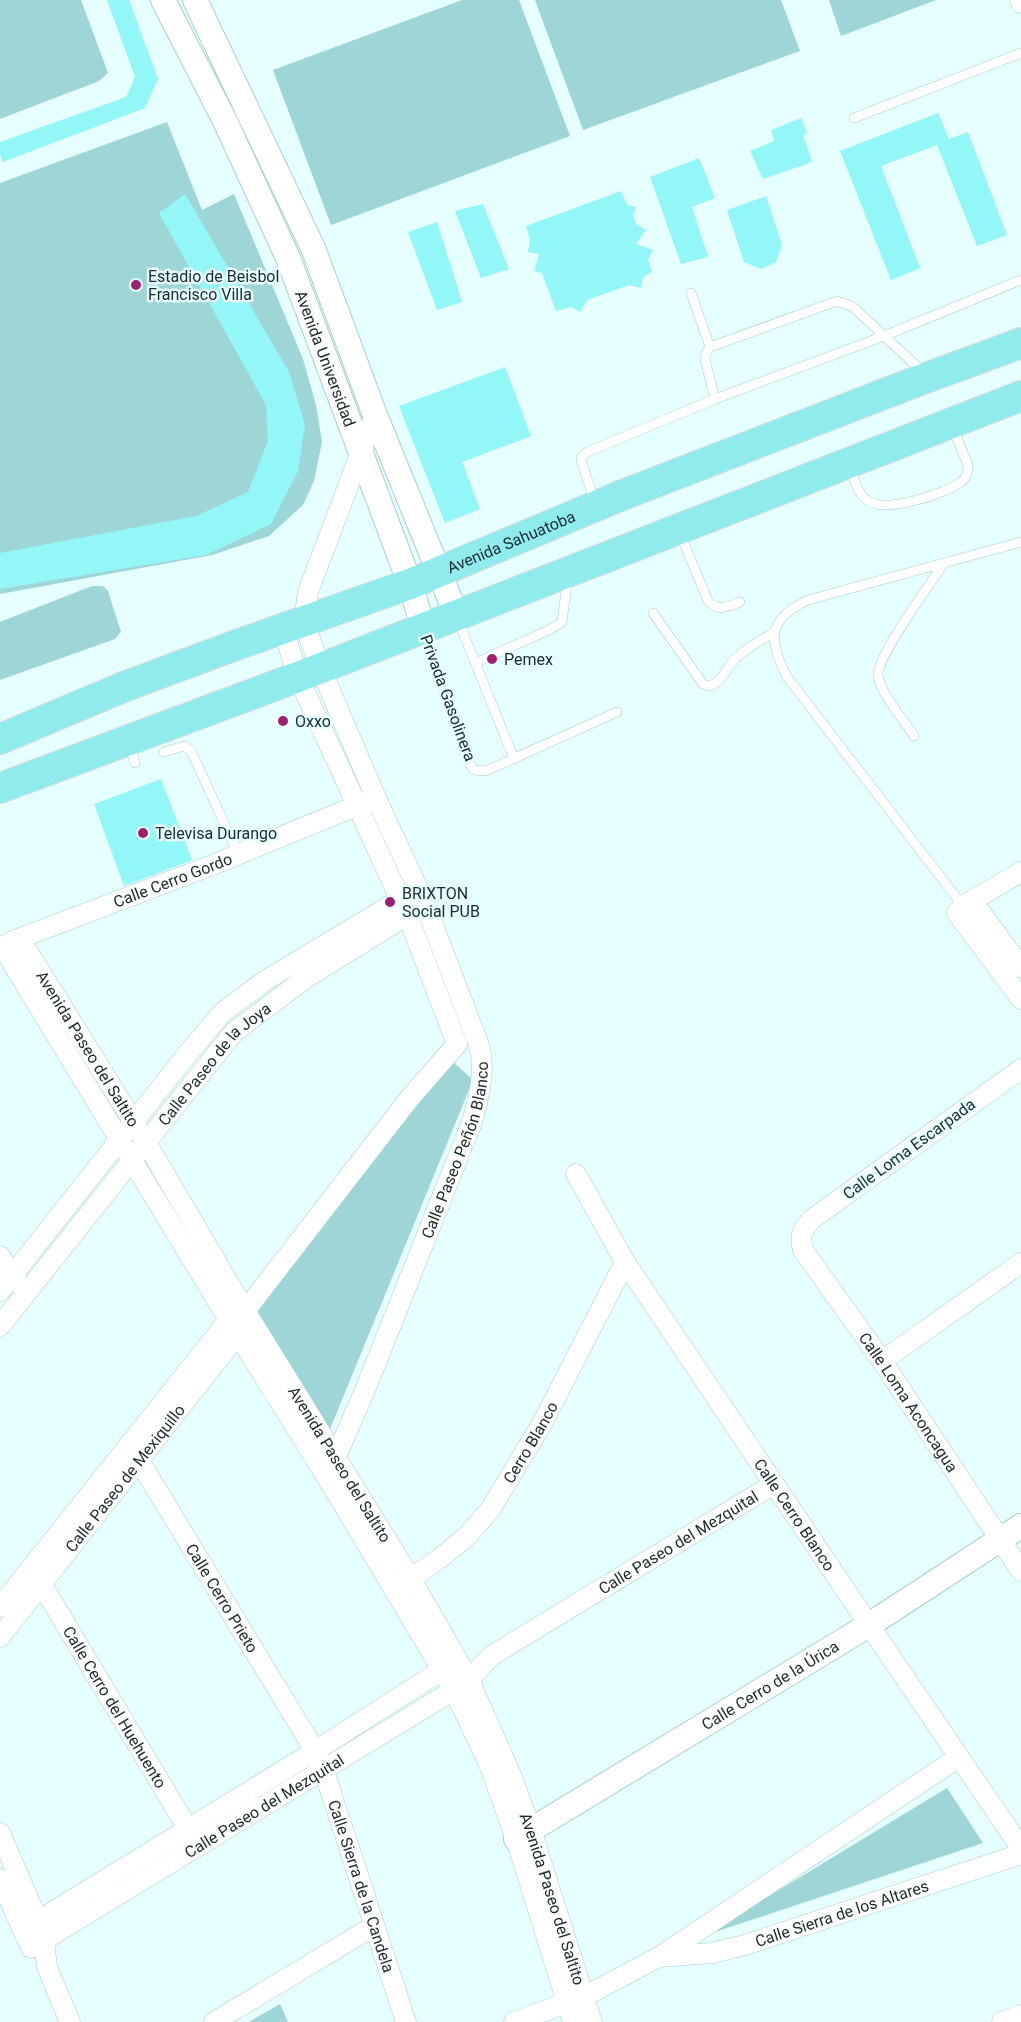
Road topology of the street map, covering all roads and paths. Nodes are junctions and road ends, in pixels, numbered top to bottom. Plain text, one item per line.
1 (163, 0) edge
2 (195, 0) edge
3 (1021, 53) edge
4 (854, 118) dead end
5 (313, 248) junction
6 (288, 258) junction
7 (1021, 280) edge
8 (691, 293) dead end
9 (884, 336) junction
10 (1021, 343) edge
11 (710, 347) junction
12 (930, 377) junction
13 (1021, 396) edge
14 (716, 399) junction
15 (375, 415) junction
16 (951, 424) junction
17 (361, 451) junction
18 (849, 463) junction
19 (597, 506) junction
20 (677, 529) junction
21 (1021, 542) edge
22 (945, 563) junction
23 (569, 571) junction
24 (439, 573) junction
25 (410, 584) junction
26 (740, 602) dead end
27 (456, 614) junction
28 (653, 614) dead end
29 (294, 625) junction
30 (423, 627) junction
31 (775, 632) junction
32 (476, 663) junction
33 (309, 672) junction
34 (617, 712) dead end
35 (914, 735) dead end
36 (0, 739) edge
37 (164, 752) dead end
38 (514, 759) junction
39 (0, 788) edge
40 (376, 798) junction
41 (356, 806) junction
42 (239, 855) junction
43 (1021, 872) edge
44 (421, 897) junction
45 (404, 907) junction
46 (964, 907) junction
47 (20, 939) junction
48 (1, 946) edge
49 (1021, 967) edge
50 (1021, 999) edge
51 (457, 1044) junction
52 (479, 1045) junction
53 (1021, 1069) edge
54 (133, 1123) junction
55 (119, 1140) junction
56 (146, 1142) junction
57 (131, 1159) junction
58 (576, 1174) dead end
59 (801, 1232) joint
60 (0, 1256) edge
61 (626, 1262) junction
62 (1019, 1270) edge
63 (13, 1275) junction
64 (0, 1291) edge
65 (26, 1293) junction
66 (241, 1317) junction
67 (0, 1326) edge
68 (882, 1361) junction
69 (135, 1452) junction
70 (336, 1458) junction
71 (327, 1476) junction
72 (774, 1484) junction
73 (1021, 1526) edge
74 (1000, 1540) junction
75 (1021, 1570) edge
76 (36, 1575) junction
77 (403, 1584) junction
78 (0, 1607) edge
79 (869, 1626) junction
80 (0, 1637) edge
81 (456, 1675) junction
82 (959, 1757) junction
83 (319, 1759) junction
84 (187, 1829) junction
85 (0, 1833) edge
86 (524, 1835) junction
87 (198, 1846) junction
88 (1021, 1848) edge
89 (1021, 1854) edge
90 (0, 1879) edge
91 (375, 1926) junction
92 (34, 1935) junction
93 (659, 1957) junction
94 (574, 2008) edge
95 (1021, 2015) edge
96 (70, 2022) edge
97 (214, 2022) edge
98 (406, 2022) edge
99 (514, 2022) edge
100 (592, 2022) edge
101 (1002, 2022) edge

1 - 6 street, Avenida Universidad
2 - 5 street, Avenida Universidad
3 - 4 lane
5 - 6 street
5 - 15 street, Avenida Universidad
6 - 17 street, Avenida Universidad
7 - 9 lane
8 - 11 lane
9 - 11 lane
9 - 12 lane
9 - 14 lane
10 - 12 main road, Avenida Sahuatoba
11 - 14 lane
12 - 19 main road, Avenida Sahuatoba
13 - 16 main road
14 - 19 lane
15 - 17 street
15 - 24 street, Avenida Universidad
16 - 18 main road
16 - 18 lane
17 - 25 street, Avenida Universidad
17 - 29 street
18 - 20 main road
19 - 24 main road, Avenida Sahuatoba
20 - 23 main road
20 - 26 lane
21 - 22 lane
22 - 31 lane
22 - 35 lane
23 - 27 main road
23 - 32 lane
24 - 25 main road, Avenida Sahuatoba
24 - 27 street, Avenida Universidad
25 - 29 main road, Avenida Sahuatoba
25 - 30 street, Avenida Universidad
27 - 30 main road
27 - 32 lane
28 - 31 lane
29 - 33 street
29 - 36 main road, Avenida Sahuatoba
30 - 33 main road
30 - 38 lane, Privada Gasolinera
31 - 46 lane
32 - 38 lane
33 - 39 main road
33 - 40 street, Calle Paseo Peñón Blanco
33 - 41 street, Calle Paseo Peñón Blanco
34 - 38 lane
37 - 42 lane
40 - 41 street, Calle Cerro Gordo
40 - 44 street, Calle Paseo Peñón Blanco
41 - 42 street, Calle Cerro Gordo
41 - 45 street, Calle Paseo Peñón Blanco
42 - 47 street, Calle Cerro Gordo
43 - 46 street
44 - 45 street, Calle Paseo de la Joya
44 - 52 street, Calle Paseo Peñón Blanco
45 - 51 street, Calle Paseo Peñón Blanco
45 - 54 street, Calle Paseo de la Joya
45 - 56 street, Calle Paseo de la Joya
46 - 49 street
46 - 50 street
47 - 48 street, Calle Cerro Gordo
47 - 54 street, Avenida Paseo del Saltito
48 - 55 street, Avenida Paseo del Saltito
51 - 52 street
51 - 66 street, Calle Paseo de Mexiquillo
52 - 70 street, Calle Paseo Peñón Blanco
53 - 59 street, Calle Loma Escarpada
54 - 55 street, Calle Paseo de la Joya
54 - 56 street, Avenida Paseo del Saltito
55 - 57 street, Avenida Paseo del Saltito
55 - 63 street, Calle Paseo de la Joya
56 - 57 street, Calle Paseo de la Joya
56 - 66 street, Avenida Paseo del Saltito
57 - 65 street, Calle Paseo de la Joya
57 - 66 street, Avenida Paseo del Saltito
58 - 61 street, Calle Cerro Blanco
59 - 68 street, Calle Loma Aconcagua
60 - 63 street
61 - 72 street, Calle Cerro Blanco
61 - 77 street, Cerro Blanco
62 - 68 street
63 - 64 street, Calle Paseo de la Joya
63 - 65 street
65 - 67 street, Calle Paseo de la Joya
66 - 69 street, Calle Paseo de Mexiquillo
66 - 70 street, Avenida Paseo del Saltito
66 - 71 street, Avenida Paseo del Saltito
68 - 74 street, Calle Loma Aconcagua
69 - 76 street, Calle Paseo de Mexiquillo
69 - 83 street, Calle Cerro Prieto
70 - 71 street, Calle Paseo Peñón Blanco
70 - 77 street, Avenida Paseo del Saltito
71 - 77 street, Avenida Paseo del Saltito
72 - 79 street, Calle Cerro Blanco
72 - 81 street, Calle Paseo del Mezquital
73 - 74 street, Calle Cerro de la Úrica
74 - 75 street, Calle Loma Aconcagua
74 - 79 street, Calle Cerro de la Úrica
76 - 78 street, Calle Paseo de Mexiquillo
76 - 80 street, Calle Paseo de Mexiquillo
76 - 84 street, Calle Cerro del Huehuento
77 - 81 street, Avenida Paseo del Saltito
79 - 82 street, Calle Cerro Blanco
79 - 86 street, Calle Cerro de la Úrica
81 - 83 street, Calle Paseo del Mezquital
81 - 86 street, Avenida Paseo del Saltito
82 - 88 street, Calle Cerro Blanco
82 - 93 street, Calle Sierra de los Altares
83 - 84 street, Calle Paseo del Mezquital
83 - 87 street, Calle Paseo del Mezquital
83 - 91 street, Calle Sierra de la Candela
84 - 87 street, Calle Cerro del Huehuento
84 - 92 street, Calle Paseo del Mezquital
85 - 92 street
86 - 94 street, Avenida Paseo del Saltito
87 - 92 street, Calle Paseo del Mezquital
89 - 93 street, Calle Sierra de los Altares
90 - 92 street
91 - 97 street
91 - 98 street, Calle Sierra de la Candela
92 - 96 street
93 - 94 street, Calle Sierra de los Altares
94 - 99 street, Calle Sierra de los Altares
94 - 100 street, Avenida Paseo del Saltito
95 - 101 street

